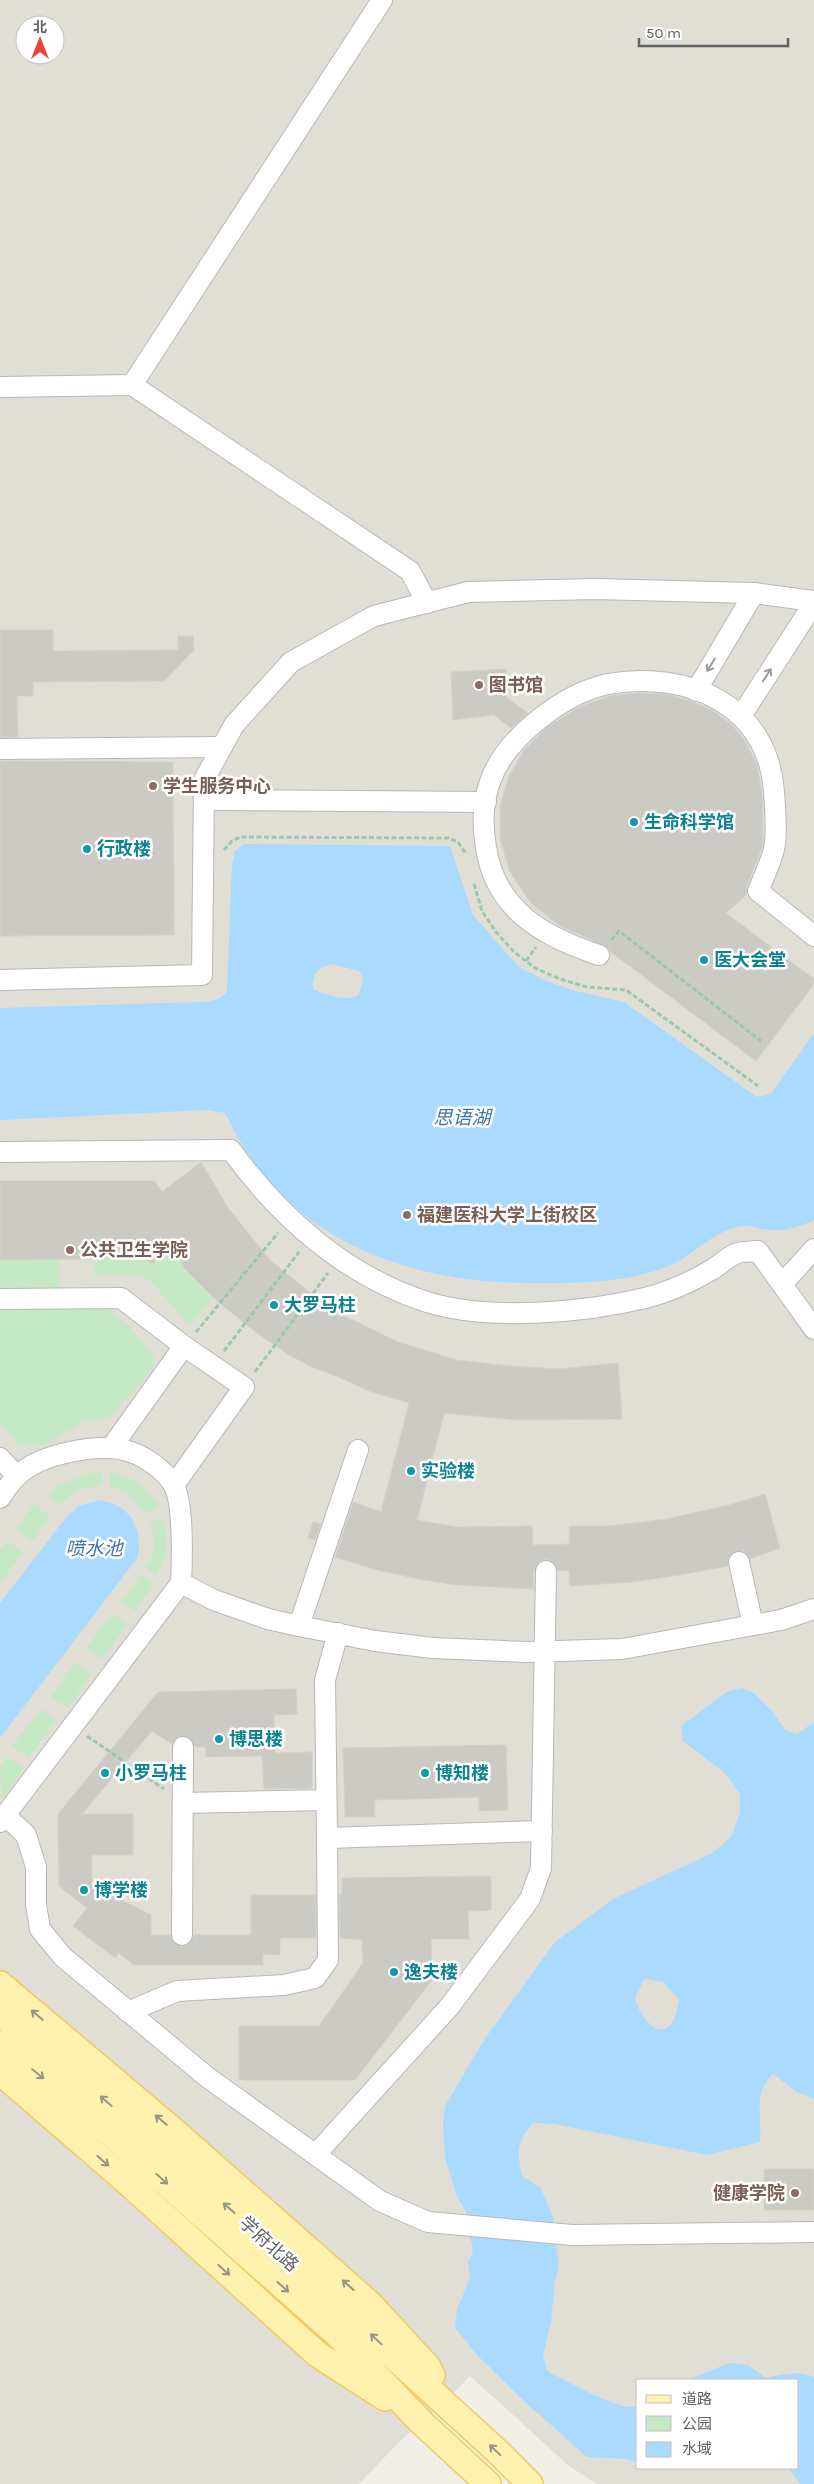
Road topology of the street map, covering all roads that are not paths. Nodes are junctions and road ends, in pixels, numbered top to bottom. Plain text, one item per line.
1 (382, 0) edge
2 (132, 385) junction
3 (0, 387) edge
4 (754, 593) junction
5 (814, 602) edge
6 (427, 603) junction
7 (696, 691) junction
8 (741, 716) junction
9 (222, 747) junction
10 (0, 749) edge
11 (204, 800) junction
12 (486, 802) junction
13 (814, 936) edge
14 (599, 955) road end
15 (0, 980) edge
16 (0, 1152) edge
17 (814, 1249) edge
18 (782, 1284) junction
19 (0, 1299) edge
20 (814, 1329) edge
21 (184, 1346) junction
22 (110, 1448) junction
23 (358, 1450) dead end
24 (0, 1458) edge
25 (17, 1476) junction
26 (174, 1485) junction
27 (0, 1498) edge
28 (739, 1562) dead end
29 (546, 1571) dead end
30 (180, 1582) junction
31 (814, 1609) edge
32 (753, 1624) junction
33 (299, 1626) junction
34 (338, 1633) junction
35 (546, 1651) junction
36 (183, 1747) dead end
37 (326, 1800) junction
38 (183, 1802) junction
39 (2, 1818) edge
40 (542, 1831) junction
41 (327, 1838) junction
42 (182, 1935) dead end
43 (0, 1984) edge
44 (128, 2012) junction
45 (0, 2013) edge
46 (0, 2044) edge
47 (0, 2072) edge
48 (316, 2154) junction
49 (814, 2232) edge
50 (444, 2403) junction
51 (421, 2422) junction
52 (488, 2484) edge
53 (530, 2484) edge

1 - 2 street
2 - 3 street
2 - 6 street
4 - 5 street
4 - 6 street
4 -> 7 street
8 -> 5 street
6 - 9 street
7 - 8 street
7 - 12 street
8 - 13 street
9 - 10 street
9 - 11 street
11 - 12 street
11 - 15 street
12 - 14 street
16 - 18 street
17 - 18 street
18 - 20 street
19 - 21 street
21 - 22 street
21 - 26 street
22 - 25 street
22 - 26 street
23 - 33 street
24 - 25 street
25 - 27 street
26 - 30 street
28 - 32 street
29 - 35 street
30 - 33 street
30 - 39 street
31 - 32 street
32 - 35 street
33 - 34 street
34 - 35 street
34 - 37 street
35 - 40 street
36 - 38 street
37 - 38 street
37 - 41 street
38 - 42 street
39 - 44 street
40 - 41 street
40 - 48 street
41 - 44 street
50 -> 43 main road
44 - 48 street
50 -> 45 main road, 学府北路
46 -> 51 main road, 学府北路
47 -> 51 main road
48 - 49 street
53 -> 50 main road, 学府北路
51 - 52 main road, 学府北路

